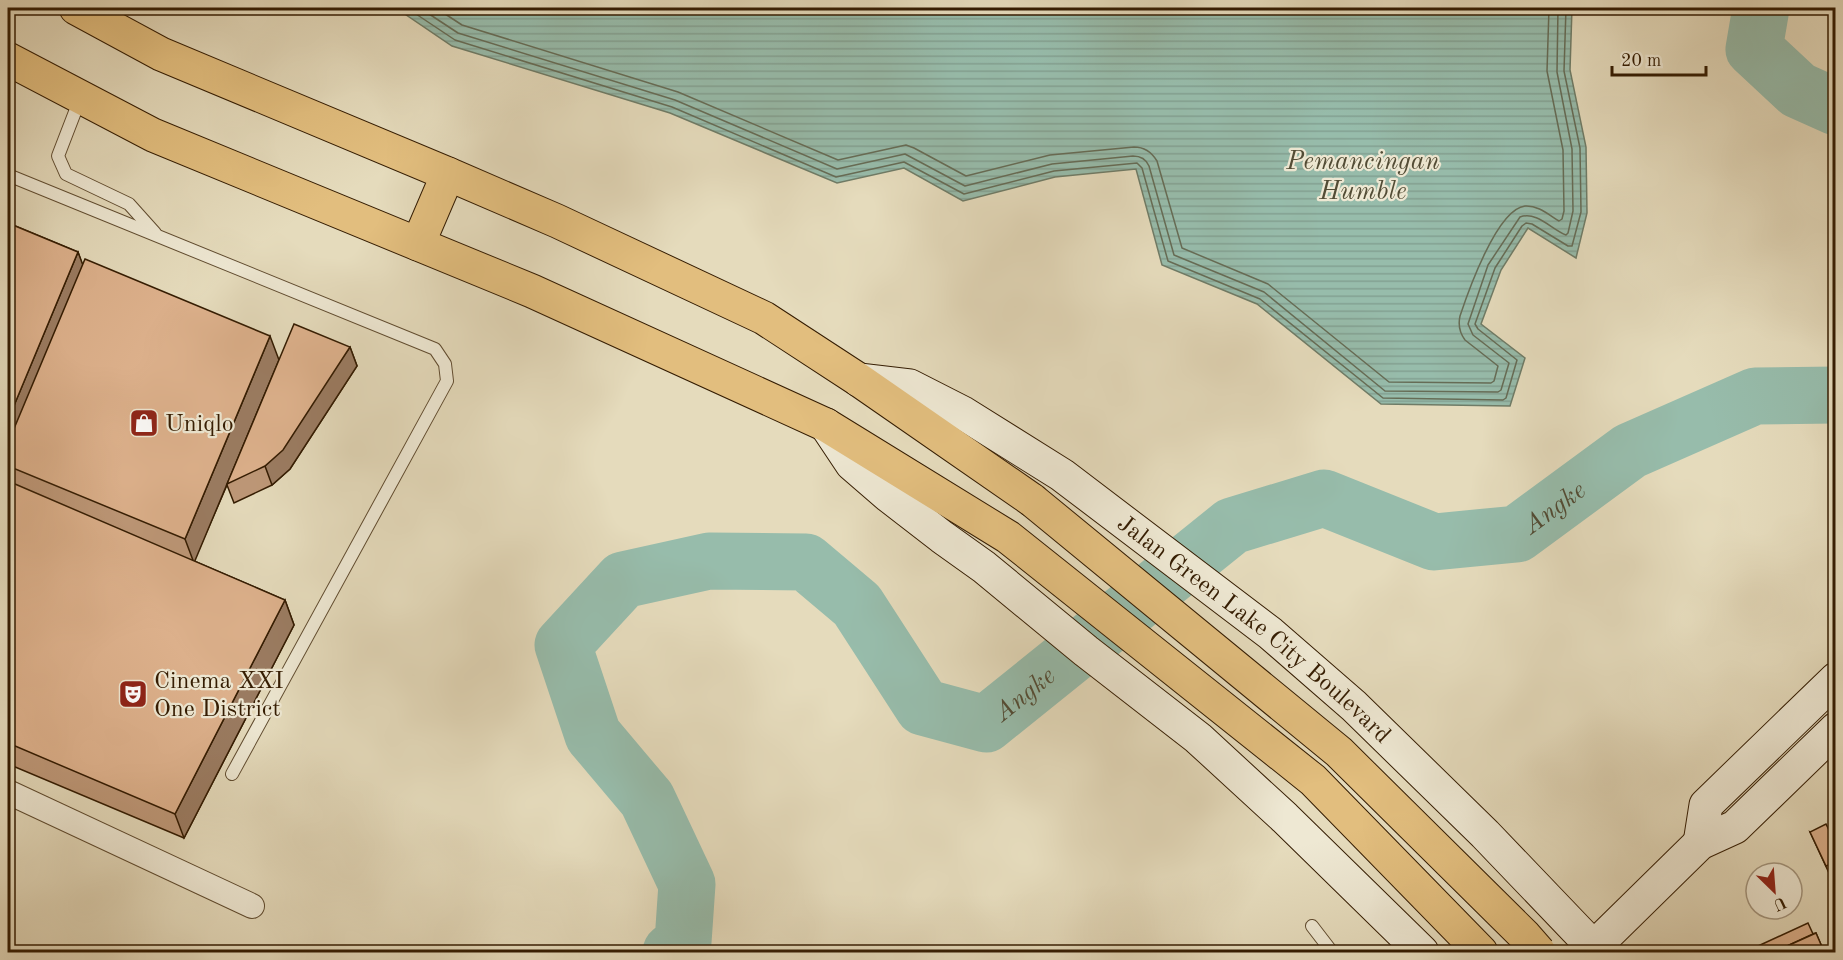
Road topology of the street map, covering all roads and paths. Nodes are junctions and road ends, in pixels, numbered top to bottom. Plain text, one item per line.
1 (76, 8) edge
2 (8, 59) edge
3 (80, 97) junction
4 (448, 174) junction
5 (8, 175) edge
6 (158, 236) junction
7 (418, 244) junction
8 (860, 380) junction
9 (826, 425) junction
10 (1836, 679) edge
11 (1836, 729) edge
12 (232, 774) dead end
13 (8, 792) edge
14 (1700, 843) junction
15 (1542, 893) junction
16 (252, 906) dead end
17 (1312, 926) dead end
18 (1594, 951) edge
19 (1332, 952) edge
20 (1422, 952) edge
21 (1481, 952) edge
22 (1529, 952) edge
23 (1539, 952) edge

1 - 4 main road
2 - 3 main road
3 - 6 lane
3 - 7 main road
4 - 7 main road
4 - 8 main road
5 - 6 lane
6 - 12 lane
7 - 9 main road
8 - 15 street, Jalan Green Lake City Boulevard
8 - 23 main road, bridge
9 - 20 street
9 - 21 main road
10 - 14 street
11 - 14 street
13 - 16 street
14 - 18 street
15 - 18 street, Jalan Green Lake City Boulevard
15 - 22 street
17 - 19 lane

